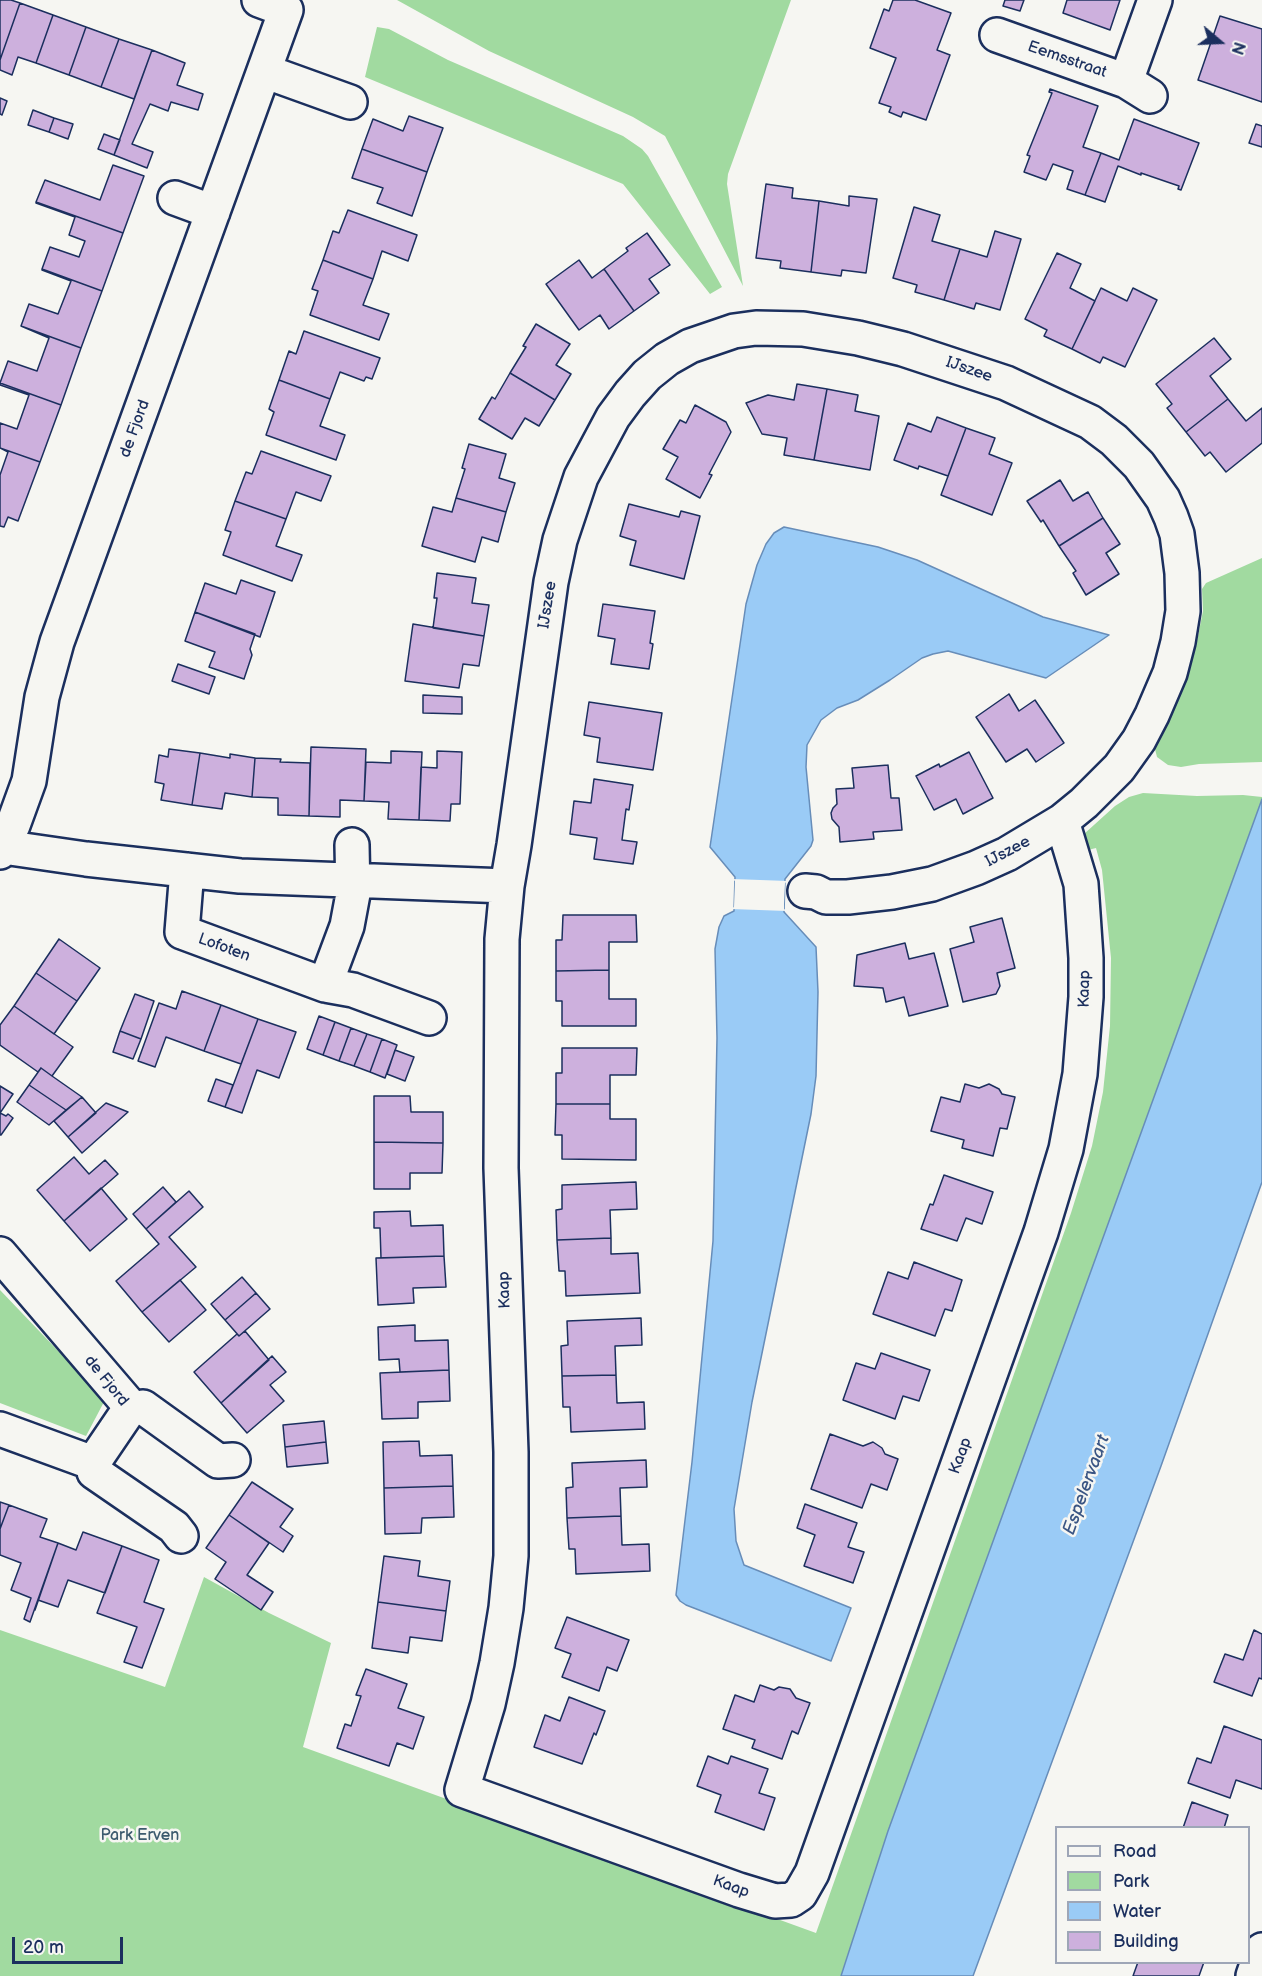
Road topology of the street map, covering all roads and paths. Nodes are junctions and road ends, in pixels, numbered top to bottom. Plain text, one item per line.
1 (1155, 0) edge
2 (285, 3) edge
3 (996, 32) dead end
4 (264, 71) junction
5 (350, 102) dead end
6 (175, 198) dead end
7 (213, 212) junction
8 (9, 811) edge
9 (1062, 821) junction
10 (352, 845) dead end
11 (2, 850) edge
12 (187, 870) junction
13 (354, 880) junction
14 (507, 886) junction
15 (805, 891) dead end
16 (325, 985) junction
17 (429, 1018) dead end
18 (0, 1254) edge
19 (143, 1403) junction
20 (0, 1429) edge
21 (221, 1450) dead end
22 (92, 1475) junction
23 (175, 1536) dead end
24 (1262, 1950) edge
25 (1253, 1976) edge

1 - 3 street, Eemsstraat
2 - 4 street, de Fjord
4 - 5 street
4 - 7 street, de Fjord
6 - 7 street
7 - 8 street, de Fjord
8 - 11 street, de Fjord
9 - 14 street, IJszee
9 - 14 street, Kaap
9 - 15 street, IJszee
10 - 13 street
11 - 12 street
12 - 13 street
12 - 16 street, Lofoten
13 - 14 street
13 - 16 street
16 - 17 street, Lofoten
18 - 19 street, de Fjord
19 - 21 street
19 - 22 street, de Fjord
20 - 22 street
22 - 23 street
24 - 25 street

